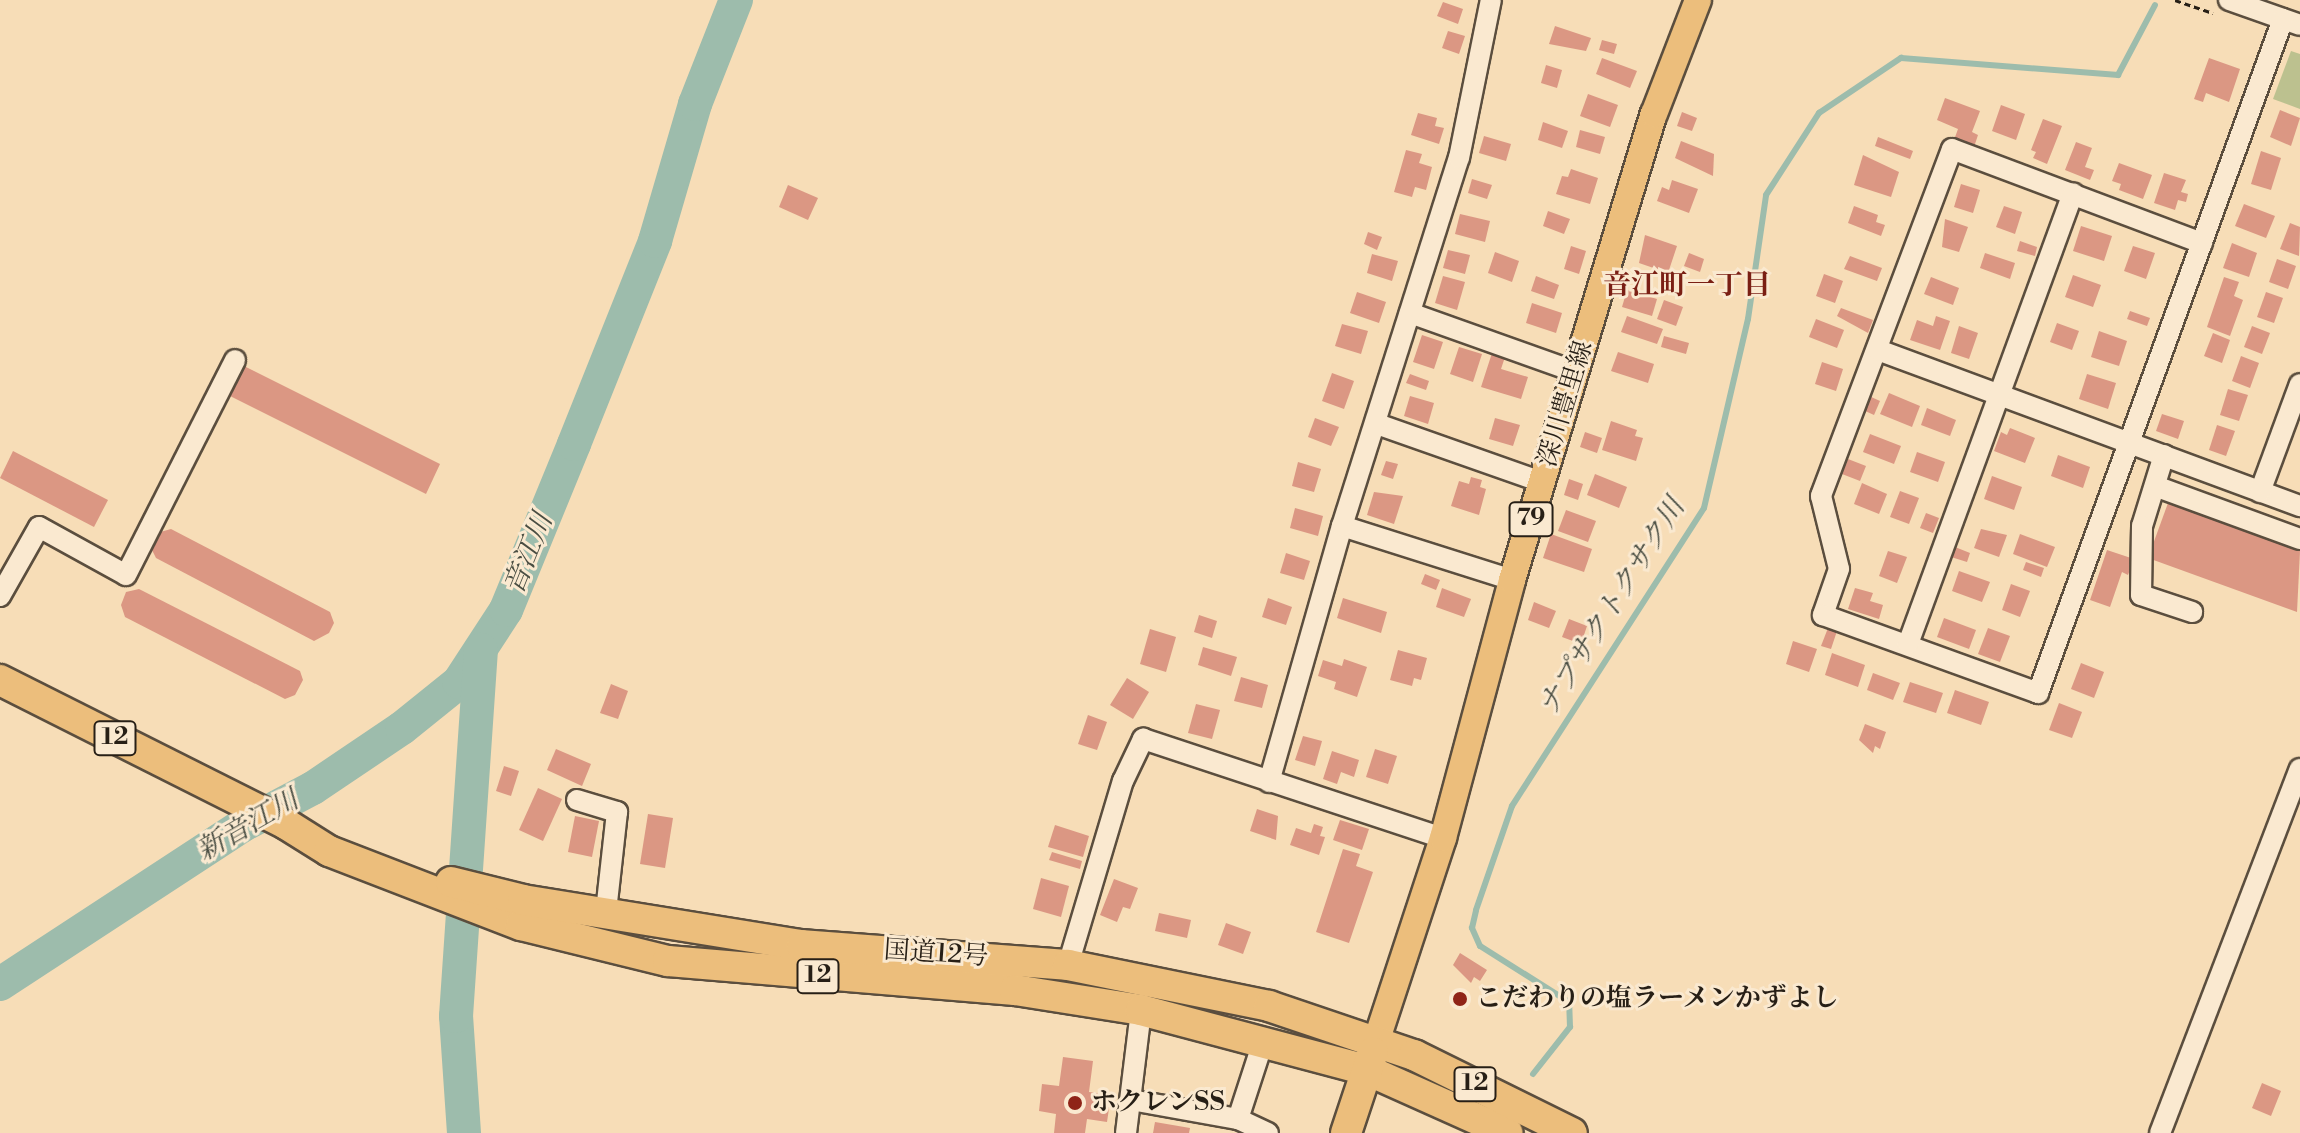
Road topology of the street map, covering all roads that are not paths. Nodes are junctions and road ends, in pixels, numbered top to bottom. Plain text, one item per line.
1 (1490, 0) edge
2 (1698, 0) edge
3 (2229, 0) edge
4 (2292, 22) edge
5 (2073, 193) junction
6 (2202, 243) junction
7 (1410, 313) junction
8 (1878, 350) junction
9 (235, 360) dead end
10 (1576, 372) junction
11 (2300, 384) edge
12 (2001, 396) junction
13 (1377, 424) junction
14 (2127, 441) junction
15 (2164, 455) junction
16 (1542, 482) junction
17 (2155, 486) junction
18 (2260, 492) junction
19 (2300, 506) edge
20 (1342, 526) junction
21 (2300, 539) edge
22 (1512, 580) junction
23 (0, 596) edge
24 (2192, 612) dead end
25 (1908, 644) junction
26 (0, 680) edge
27 (2300, 769) edge
28 (1269, 782) junction
29 (577, 800) dead end
30 (286, 824) junction
31 (1443, 838) junction
32 (606, 912) junction
33 (1068, 965) junction
34 (1141, 1010) junction
35 (1264, 1039) junction
36 (1371, 1056) junction
37 (1131, 1100) junction
38 (1238, 1119) junction
39 (1126, 1133) edge
40 (1268, 1133) edge
41 (1346, 1133) edge
42 (1508, 1133) edge
43 (1572, 1133) edge
44 (2160, 1133) edge

1 - 7 street
2 - 10 main road, 深川豊里線 / 79
3 - 4 street
4 - 6 street
5 - 6 street
5 - 8 street
5 - 12 street
6 - 14 street
7 - 10 street
7 - 13 street
8 - 12 street
8 - 25 street
9 - 23 street
10 - 16 main road, 深川豊里線 / 79
11 - 18 street
12 - 14 street
12 - 25 street
13 - 16 street
13 - 20 street
14 - 15 street
14 - 25 street
15 - 17 street
15 - 18 street
16 - 22 main road, 深川豊里線 / 79
17 - 21 street
17 - 24 street
18 - 19 street
20 - 22 street
20 - 28 street
22 - 31 main road, 深川豊里線 / 79
26 - 30 highway, 国道12号 / 12
27 - 44 street
28 - 31 street
28 - 33 street
29 - 32 street
30 - 32 highway, 国道12号 / 12
30 - 34 highway, 国道12号 / 12
31 - 36 main road, 深川豊里線 / 79
32 - 33 highway, 国道12号 / 12
33 - 36 highway, 国道12号 / 12
34 - 35 highway, 国道12号 / 12
34 - 37 street
35 - 36 highway, 国道12号 / 12
35 - 38 street
36 - 41 highway
36 - 42 highway, 国道12号 / 12
36 - 43 highway, 国道12号 / 12
37 - 38 street
37 - 39 street
38 - 40 street

